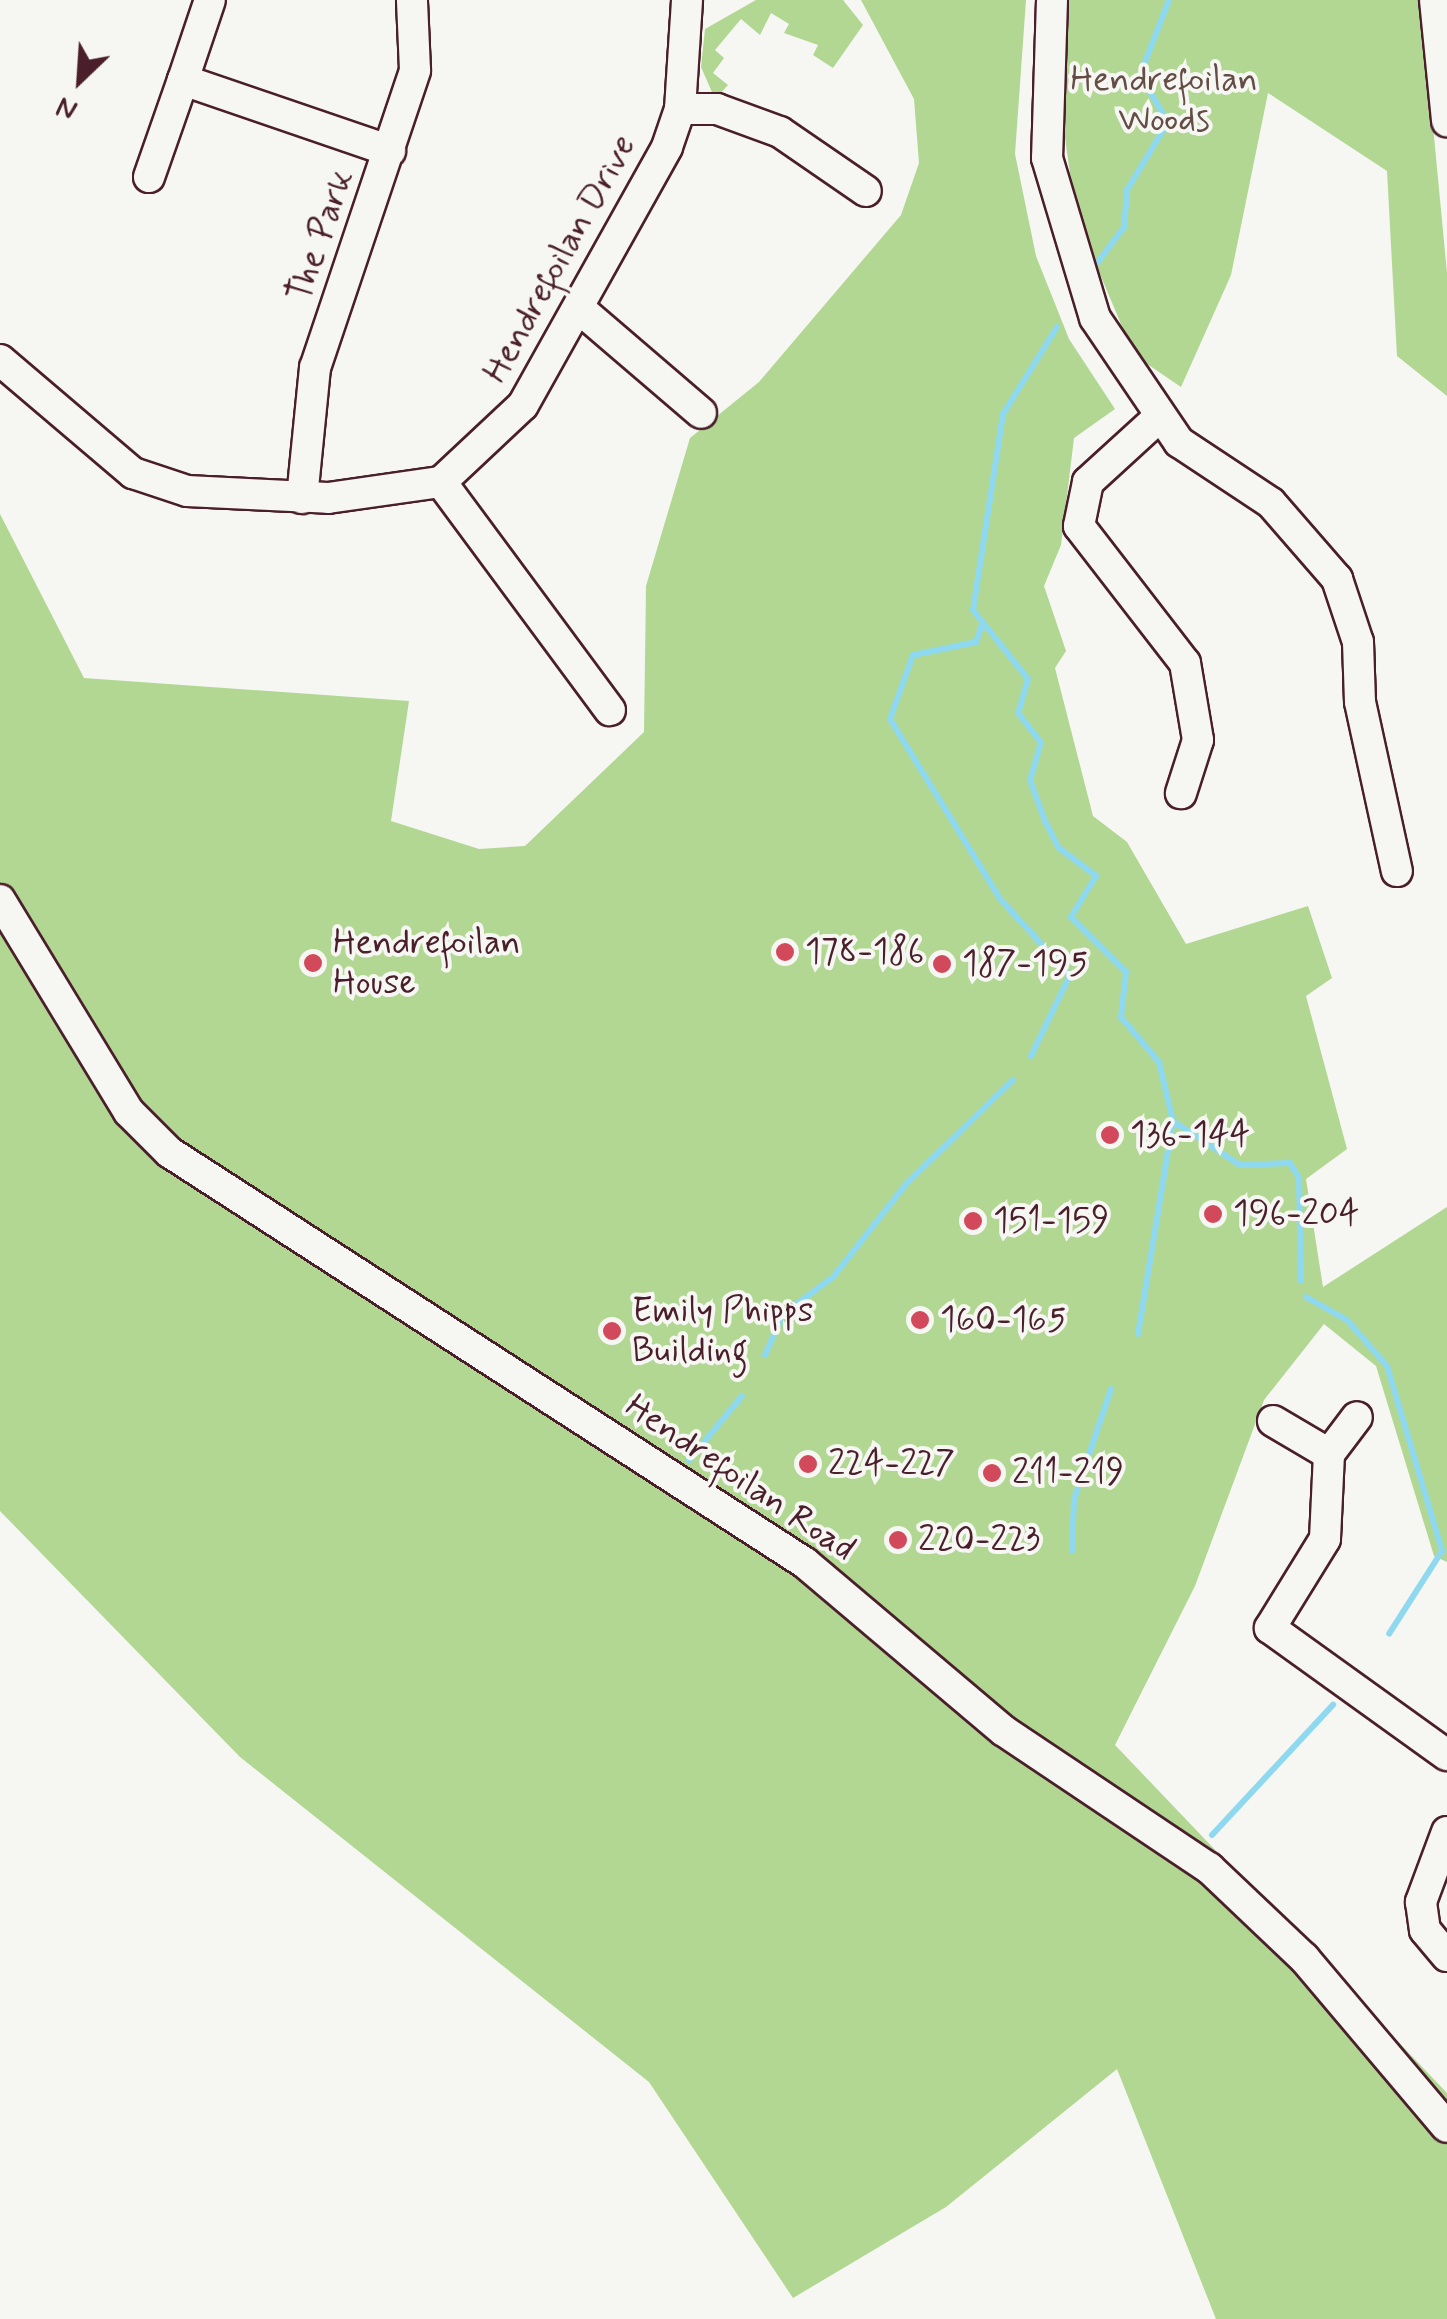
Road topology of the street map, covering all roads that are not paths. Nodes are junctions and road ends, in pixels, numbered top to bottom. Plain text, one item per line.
1 (210, 0) edge
2 (412, 0) edge
3 (688, 0) edge
4 (1052, 0) edge
5 (1435, 0) edge
6 (183, 80) junction
7 (680, 109) junction
8 (1447, 121) edge
9 (390, 151) junction
10 (150, 178) dead end
11 (866, 191) dead end
12 (580, 310) junction
13 (0, 360) edge
14 (700, 413) dead end
15 (1158, 418) junction
16 (441, 482) junction
17 (302, 498) junction
18 (610, 710) dead end
19 (1181, 793) dead end
20 (1396, 870) dead end
21 (0, 900) edge
22 (1357, 1417) dead end
23 (1273, 1421) dead end
24 (1329, 1454) junction
25 (1447, 1755) edge
26 (1447, 1832) edge
27 (1447, 1956) edge
28 (1447, 2127) edge

1 - 6 street
2 - 9 street, The Park
3 - 7 street, Hendrefoilan Drive
4 - 15 street
5 - 8 street
6 - 9 street
6 - 10 street
7 - 11 street
7 - 12 street, Hendrefoilan Drive
9 - 17 street, The Park
12 - 14 street
12 - 16 street, Hendrefoilan Drive
13 - 17 street
15 - 19 street
15 - 20 street
16 - 17 street
16 - 18 street
21 - 28 street, Hendrefoilan Road
22 - 24 street
23 - 24 street
24 - 25 street
26 - 27 street

